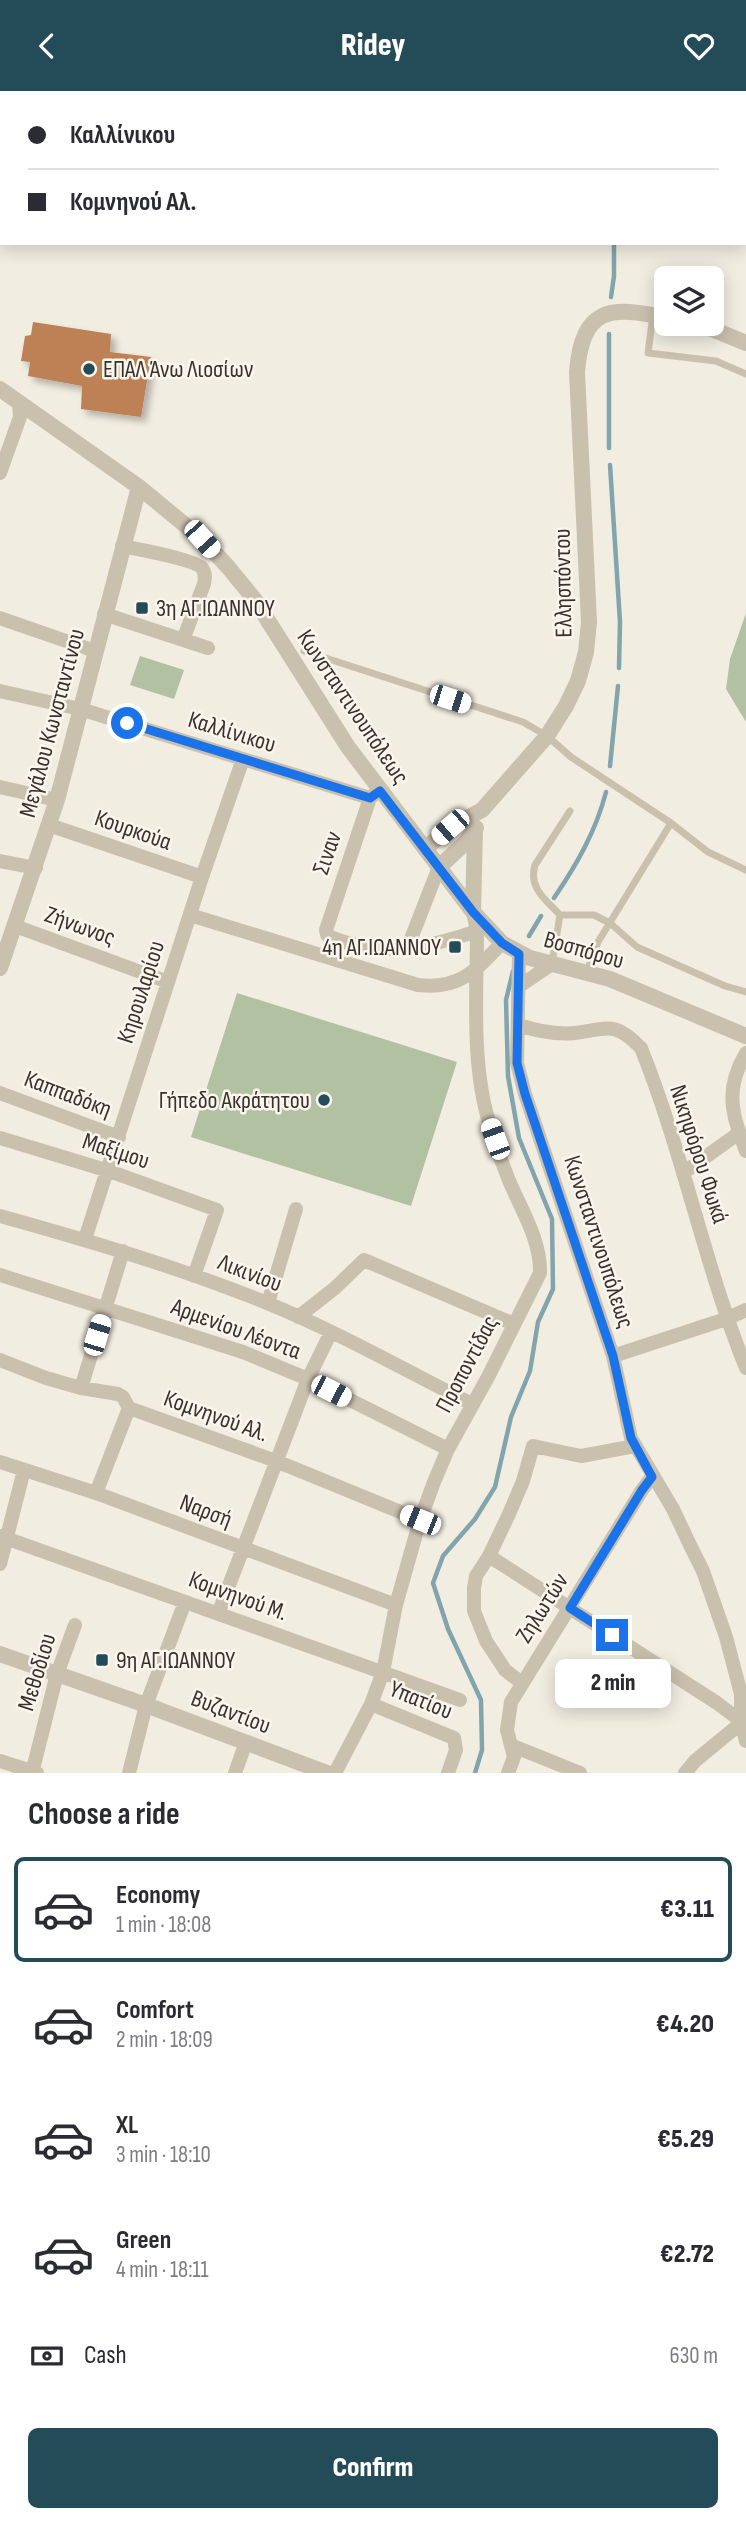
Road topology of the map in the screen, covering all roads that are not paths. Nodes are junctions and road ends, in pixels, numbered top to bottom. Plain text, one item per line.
1 (654, 316) edge
2 (654, 334) edge
3 (724, 334) edge
4 (746, 343) edge
5 (746, 374) edge
6 (0, 389) edge
7 (19, 403) junction
8 (0, 473) edge
9 (139, 487) junction
10 (122, 546) junction
11 (104, 614) junction
12 (0, 618) edge
13 (183, 640) junction
14 (208, 648) dead end
15 (94, 651) junction
16 (304, 651) dead end
17 (0, 691) edge
18 (80, 709) junction
19 (547, 736) junction
20 (243, 759) junction
21 (0, 787) edge
22 (375, 795) junction
23 (57, 800) junction
24 (482, 810) junction
25 (570, 811) dead end
26 (671, 823) junction
27 (49, 825) junction
28 (475, 830) junction
29 (426, 848) junction
30 (0, 861) edge
31 (439, 867) junction
32 (36, 868) junction
33 (746, 870) edge
34 (202, 877) junction
35 (473, 912) junction
36 (190, 915) junction
37 (560, 915) junction
38 (610, 923) junction
39 (477, 931) junction
40 (8, 936) edge
41 (502, 943) junction
42 (407, 949) junction
43 (519, 954) junction
44 (552, 964) junction
45 (0, 968) edge
46 (477, 969) junction
47 (587, 972) junction
48 (168, 982) junction
49 (518, 987) junction
50 (746, 992) edge
51 (519, 1025) junction
52 (746, 1036) edge
53 (746, 1053) edge
54 (0, 1093) edge
55 (739, 1133) junction
56 (119, 1137) junction
57 (0, 1138) edge
58 (746, 1151) edge
59 (109, 1171) junction
60 (683, 1173) junction
61 (296, 1209) dead end
62 (0, 1216) edge
63 (85, 1239) junction
64 (123, 1251) junction
65 (0, 1275) edge
66 (194, 1276) junction
67 (268, 1303) junction
68 (105, 1309) junction
69 (746, 1310) edge
70 (298, 1317) junction
71 (726, 1319) junction
72 (513, 1324) junction
73 (331, 1332) junction
74 (613, 1356) junction
75 (0, 1360) edge
76 (746, 1368) edge
77 (308, 1379) junction
78 (81, 1388) junction
79 (472, 1404) junction
80 (129, 1408) junction
81 (635, 1446) junction
82 (448, 1449) junction
83 (276, 1461) junction
84 (0, 1462) edge
85 (24, 1470) junction
86 (652, 1477) junction
87 (96, 1493) junction
88 (420, 1520) junction
89 (4, 1537) edge
90 (243, 1550) junction
91 (489, 1556) junction
92 (0, 1564) edge
93 (185, 1602) junction
94 (396, 1605) junction
95 (570, 1608) junction
96 (218, 1614) junction
97 (75, 1625) dead end
98 (0, 1654) edge
99 (383, 1672) junction
100 (57, 1674) junction
101 (522, 1683) junction
102 (460, 1700) dead end
103 (371, 1704) junction
104 (146, 1705) junction
105 (743, 1720) edge
106 (746, 1741) edge
107 (246, 1742) junction
108 (513, 1745) junction
109 (0, 1761) edge
110 (34, 1772) edge
111 (129, 1773) edge
112 (235, 1773) edge
113 (327, 1773) edge
114 (335, 1773) edge
115 (448, 1773) edge
116 (508, 1773) edge
117 (580, 1773) edge
118 (685, 1773) edge

1 - 19 street, Ελλησπόντου
2 - 5 lane
3 - 4 street
6 - 7 street, Κωνσταντινουπόλεως
7 - 8 street
7 - 9 street, Κωνσταντινουπόλεως
9 - 10 street, Μεγάλου Κωνσταντίνου
9 - 22 street, Κωνσταντινουπόλεως
10 - 11 street, Μεγάλου Κωνσταντίνου
10 - 13 street
11 - 13 street
11 - 15 street, Μεγάλου Κωνσταντίνου
12 - 15 street
13 - 14 street
15 - 18 street, Μεγάλου Κωνσταντίνου
16 - 19 lane
17 - 18 street, Καλλίνικου
18 - 20 street, Καλλίνικου
18 - 23 street, Μεγάλου Κωνσταντίνου
19 - 24 street, Ελλησπόντου
19 - 26 lane
20 - 22 street, Καλλίνικου
20 - 34 street, Κηρουλαρίου
21 - 23 street
22 - 29 street, Κωνσταντινουπόλεως
22 - 42 street, Σιναν
23 - 27 street, Μεγάλου Κωνσταντίνου
24 - 28 street, Ελλησπόντου
24 - 29 street, Ελλησπόντου
25 - 37 lane
26 - 33 lane
26 - 38 lane
27 - 32 street, Μεγάλου Κωνσταντίνου
27 - 34 street, Κουρκούα
28 - 31 street, Ελλησπόντου
28 - 35 street
29 - 31 street, Κωνσταντινουπόλεως
30 - 32 street
31 - 35 street, Βοσπόρου
31 - 42 street
32 - 40 street, Μεγάλου Κωνσταντίνου
34 - 36 street, Κηρουλαρίου
35 - 39 street, Προποντίδας
35 - 41 street, Βοσπόρου
36 - 46 street
36 - 48 street, Κηρουλαρίου
37 - 38 lane
37 - 44 lane
38 - 47 lane
38 - 50 lane
39 - 42 street
39 - 46 street, Προποντίδας
40 - 45 street, Μεγάλου Κωνσταντίνου
40 - 48 street, Ζήνωνος
41 - 43 street, Βοσπόρου
41 - 46 street
43 - 44 street, Βοσπόρου
43 - 49 street, Κωνσταντινουπόλεως
44 - 47 street, Βοσπόρου
44 - 49 street
46 - 72 street, Προποντίδας
47 - 52 street, Βοσπόρου
48 - 56 street, Κηρουλαρίου
49 - 51 street, Κωνσταντινουπόλεως
51 - 60 street, Νικηφόρου Φωκά
51 - 74 street, Κωνσταντινουπόλεως
53 - 55 street
54 - 56 street, Καππαδόκη
55 - 58 street
55 - 60 street
56 - 59 street, Κηρουλαρίου
57 - 59 street, Μαξίμου
59 - 63 street, Κηρουλαρίου
59 - 66 street, Μαξίμου
60 - 71 street, Νικηφόρου Φωκά
61 - 67 street
62 - 63 street, Λικινίου
63 - 64 street, Λικινίου
64 - 66 street, Λικινίου
64 - 68 street
65 - 68 street, Αρμενίου Λέοντα
66 - 67 street, Λικινίου
67 - 70 street, Λικινίου
68 - 77 street, Αρμενίου Λέοντα
68 - 78 street
69 - 71 street
70 - 72 street
70 - 73 street, Λικινίου
71 - 74 street
71 - 76 street, Νικηφόρου Φωκά
72 - 79 street, Προποντίδας
73 - 77 street
73 - 79 street, Λικινίου
74 - 81 street, Κωνσταντινουπόλεως
75 - 78 street, Κομνηνού Αλ.
77 - 82 street, Αρμενίου Λέοντα
77 - 83 street
78 - 80 street, Κομνηνού Αλ.
79 - 82 street, Προποντίδας
80 - 83 street, Κομνηνού Αλ.
80 - 87 street
81 - 86 street, Κωνσταντινουπόλεως
81 - 91 street
82 - 88 street, Προποντίδας
83 - 88 street, Κομνηνού Αλ.
83 - 90 street
84 - 85 street, Ναρσή
85 - 87 street, Ναρσή
85 - 89 street
86 - 95 street, Ζηλωτών
86 - 105 street, Κωνσταντινουπόλεως
87 - 90 street, Ναρσή
88 - 94 street, Προποντίδας
89 - 92 street
89 - 93 street, Κομνηνού Μ.
90 - 94 street, Ναρσή
90 - 96 street
91 - 95 street
91 - 101 street
93 - 96 street, Κομνηνού Μ.
93 - 104 street
94 - 99 street, Προποντίδας
95 - 101 street, Ζηλωτών
95 - 105 street
96 - 99 street, Κομνηνού Μ.
97 - 100 street, Μεθοδίου
98 - 100 street, Βυζαντίου
99 - 102 street, Κομνηνού Μ.
99 - 103 street, Προποντίδας
100 - 104 street, Βυζαντίου
100 - 110 street, Μεθοδίου
101 - 108 street, Ζηλωτών
103 - 114 street, Προποντίδας
103 - 115 street, Υπατίου
104 - 107 street, Βυζαντίου
104 - 111 street
105 - 106 street, Κωνσταντινουπόλεως
105 - 118 street
107 - 112 street
107 - 113 street, Βυζαντίου
108 - 116 street, Ζηλωτών
108 - 117 street
109 - 110 street

